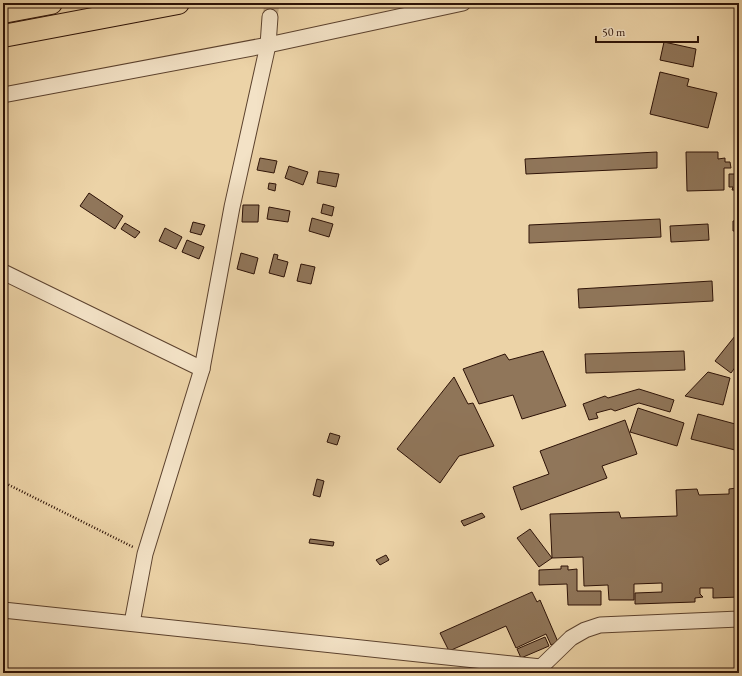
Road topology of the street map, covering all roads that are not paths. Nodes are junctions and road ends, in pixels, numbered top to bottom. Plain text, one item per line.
1 (51, 3) edge
2 (178, 3) edge
3 (463, 3) edge
4 (3, 12) edge
5 (270, 17) tunnel mouth
6 (3, 36) edge
7 (268, 45) junction
8 (3, 95) edge
9 (3, 272) edge
10 (202, 369) junction
11 (3, 610) edge
12 (739, 618) edge
13 (132, 622) junction
14 (540, 670) edge

1 - 4 highway
2 - 6 highway
3 - 7 street
5 - 7 street
7 - 8 street
7 - 10 street
9 - 10 street
10 - 13 street
11 - 13 street
12 - 14 street
13 - 14 street

